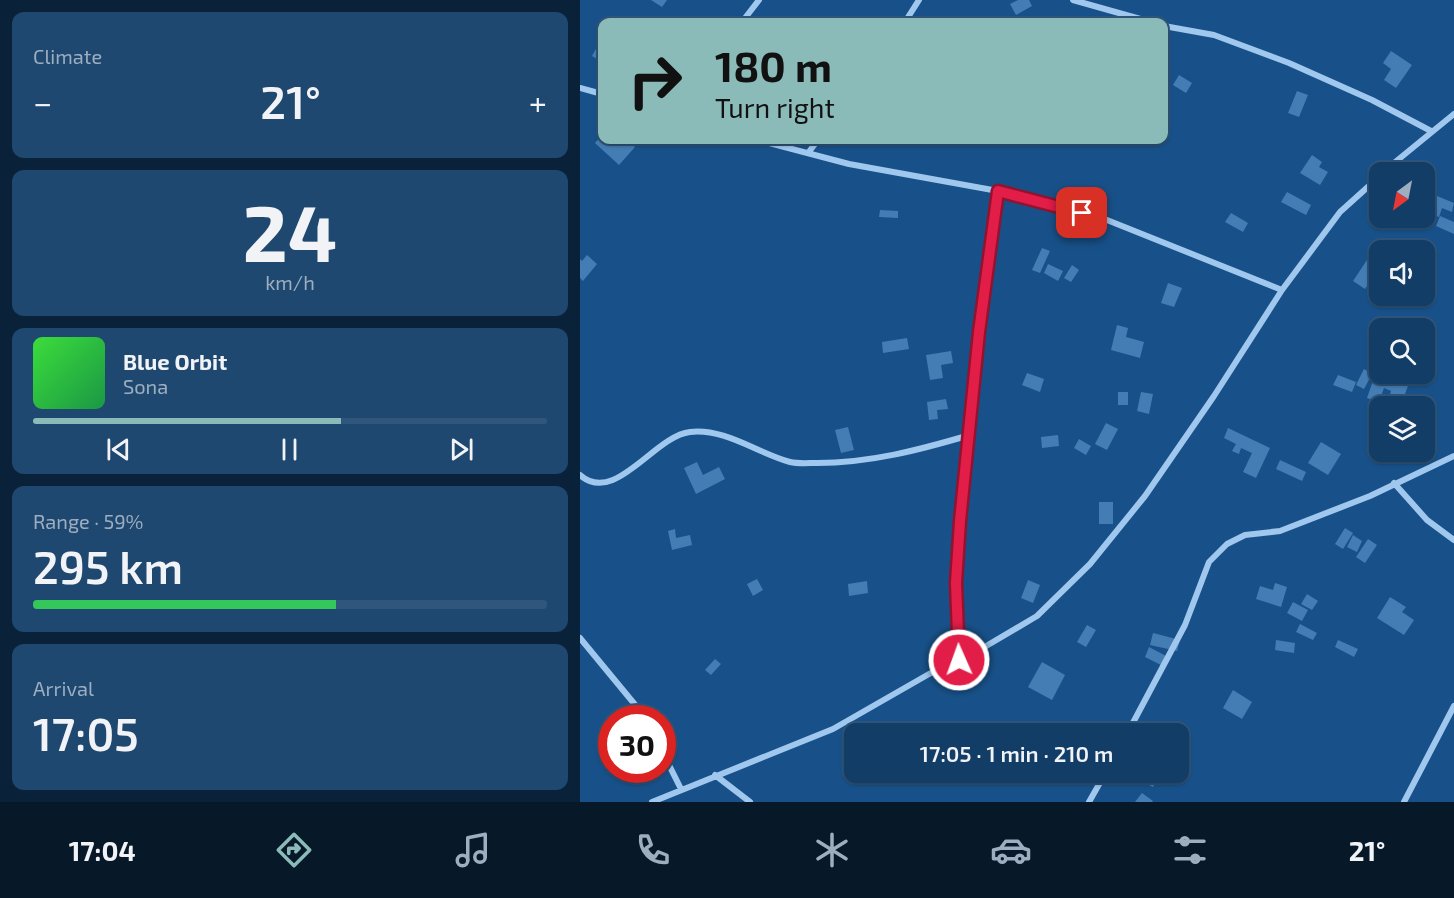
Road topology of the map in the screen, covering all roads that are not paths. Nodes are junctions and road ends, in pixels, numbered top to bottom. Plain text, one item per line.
1 (758, 0) edge
2 (919, 0) edge
3 (1074, 0) edge
4 (745, 18) edge
5 (908, 18) edge
6 (1137, 18) edge
7 (1168, 27) edge
8 (580, 88) edge
9 (598, 93) edge
10 (1453, 114) edge
11 (1431, 131) junction
12 (773, 144) edge
13 (815, 144) edge
14 (808, 153) junction
15 (1395, 162) edge
16 (1369, 186) edge
17 (998, 191) junction
18 (1282, 290) junction
19 (970, 435) junction
20 (1453, 456) edge
21 (580, 475) edge
22 (1394, 483) junction
23 (1453, 540) edge
24 (580, 638) edge
25 (959, 660) junction
26 (635, 705) edge
27 (1453, 706) edge
28 (1133, 723) edge
29 (715, 775) junction
30 (676, 779) edge
31 (1100, 783) edge
32 (681, 789) junction
33 (652, 802) edge
34 (750, 802) edge
35 (1089, 802) edge
36 (1404, 802) edge

1 - 4 street
2 - 5 street
3 - 6 street
7 - 11 street
8 - 9 street
10 - 11 street
11 - 15 street
12 - 14 street
13 - 14 street
14 - 17 street
16 - 18 street
17 - 18 street
17 - 19 street
18 - 25 street
19 - 21 street
19 - 25 street
20 - 22 street
22 - 23 street
22 - 28 street
24 - 26 street
25 - 29 street
27 - 36 street
29 - 32 street
29 - 34 street
30 - 32 street
31 - 35 street
32 - 33 street

